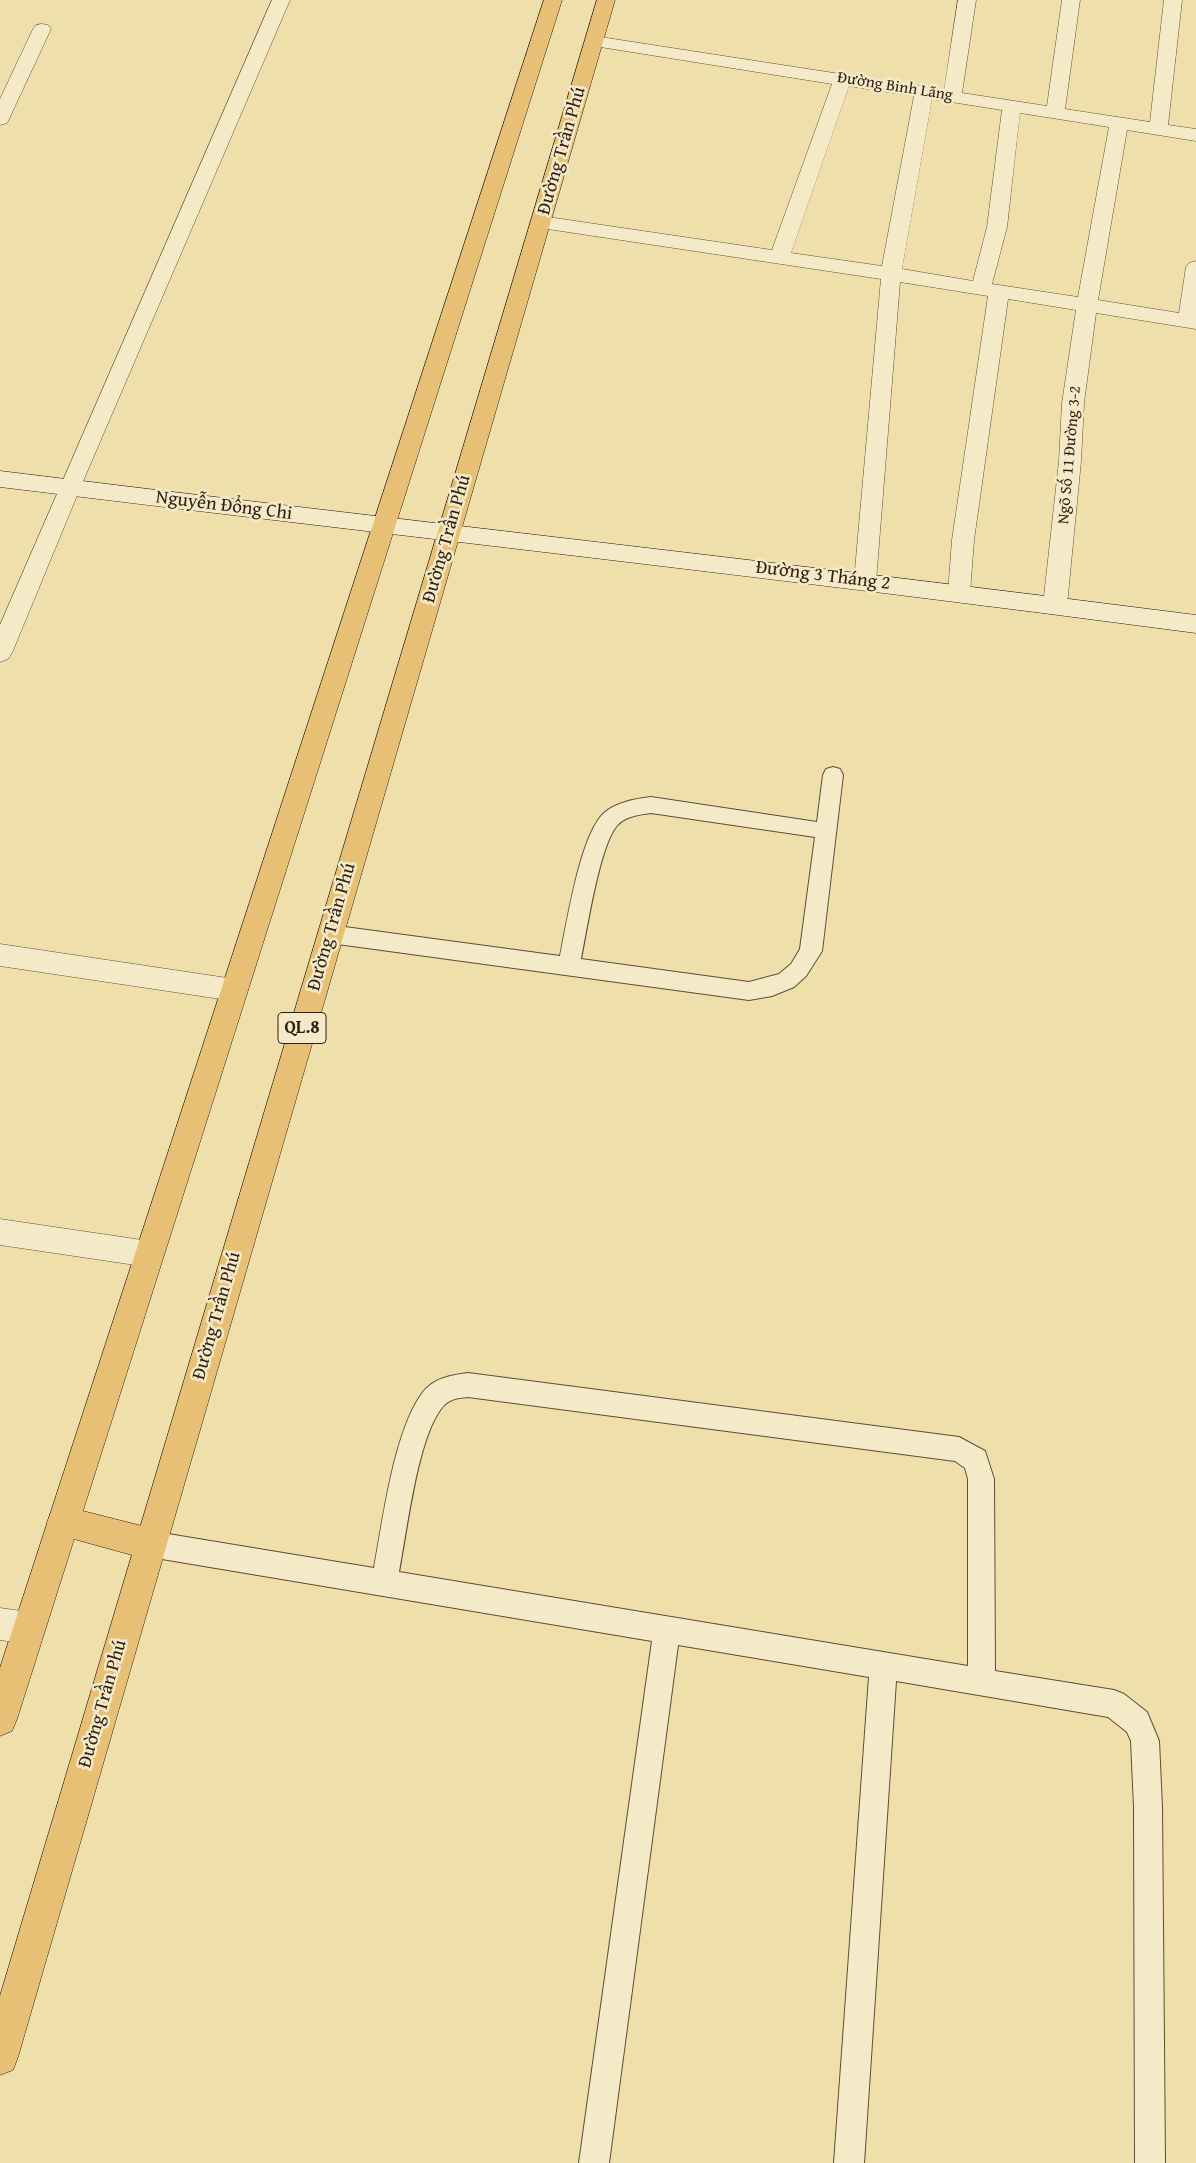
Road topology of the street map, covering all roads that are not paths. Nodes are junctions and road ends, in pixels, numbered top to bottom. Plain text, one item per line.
1 (281, 0) edge
2 (553, 0) edge
3 (606, 0) edge
4 (967, 0) edge
5 (1071, 0) edge
6 (1173, 0) edge
7 (42, 29) dead end
8 (594, 41) junction
9 (843, 79) junction
10 (924, 92) junction
11 (952, 96) junction
12 (1012, 106) junction
13 (1055, 113) junction
14 (0, 119) edge
15 (1119, 122) junction
16 (1158, 129) junction
17 (1196, 135) edge
18 (541, 222) junction
19 (779, 258) junction
20 (1196, 267) edge
21 (891, 274) junction
22 (990, 290) junction
23 (1087, 305) junction
24 (1192, 321) edge
25 (0, 479) edge
26 (70, 486) junction
27 (383, 526) junction
28 (448, 534) junction
29 (865, 581) junction
30 (959, 593) junction
31 (1055, 605) junction
32 (1196, 624) edge
33 (0, 653) edge
34 (833, 775) dead end
35 (826, 831) junction
36 (330, 934) junction
37 (0, 955) edge
38 (569, 966) junction
39 (234, 990) junction
40 (0, 1232) edge
41 (149, 1254) junction
42 (63, 1522) junction
43 (150, 1544) junction
44 (384, 1584) junction
45 (14, 1626) edge
46 (667, 1631) junction
47 (883, 1667) junction
48 (982, 1683) junction
49 (0, 1718) edge
50 (0, 2057) edge
51 (594, 2163) edge
52 (849, 2163) edge
53 (1150, 2163) edge

1 - 26 street
2 - 27 main road
3 - 8 main road, Đường Trần Phú / QL.8
4 - 11 street
5 - 13 street
6 - 16 street
7 - 14 street
8 - 9 street, Đường Binh Lãng
8 - 18 main road, Đường Trần Phú / QL.8
9 - 10 street, Đường Binh Lãng
9 - 19 street
10 - 11 street, Đường Binh Lãng
10 - 21 street
11 - 12 street, Đường Binh Lãng
12 - 13 street, Đường Binh Lãng
12 - 22 street
13 - 15 street, Đường Binh Lãng
15 - 16 street, Đường Binh Lãng
15 - 23 street, Ngõ Số 11 Đường 3-2
16 - 17 street, Đường Binh Lãng
18 - 19 street
18 - 28 main road, Đường Trần Phú / QL.8
19 - 21 street
20 - 24 street
21 - 22 street
21 - 29 street
22 - 23 street
22 - 30 street
23 - 24 street
23 - 31 street, Ngõ Số 11 Đường 3-2
25 - 26 street, Nguyễn Đổng Chi
26 - 27 street, Nguyễn Đổng Chi
26 - 33 street
27 - 28 street, Nguyễn Đổng Chi
27 - 39 main road
28 - 29 street, Đường 3 Tháng 2
28 - 36 main road, Đường Trần Phú / QL.8
29 - 30 street, Đường 3 Tháng 2
30 - 31 street, Đường 3 Tháng 2
31 - 32 street, Đường 3 Tháng 2
34 - 35 lane
35 - 38 lane
35 - 38 lane
36 - 38 lane
36 - 43 main road, Đường Trần Phú / QL.8
37 - 39 street
39 - 41 main road
40 - 41 street
41 - 42 main road
42 - 43 main road
42 - 45 main road
43 - 44 lane
43 - 50 main road, Đường Trần Phú / QL.8
44 - 46 lane
44 - 48 lane
45 - 49 main road
46 - 47 lane
46 - 51 lane
47 - 48 lane
47 - 52 lane
48 - 53 lane

